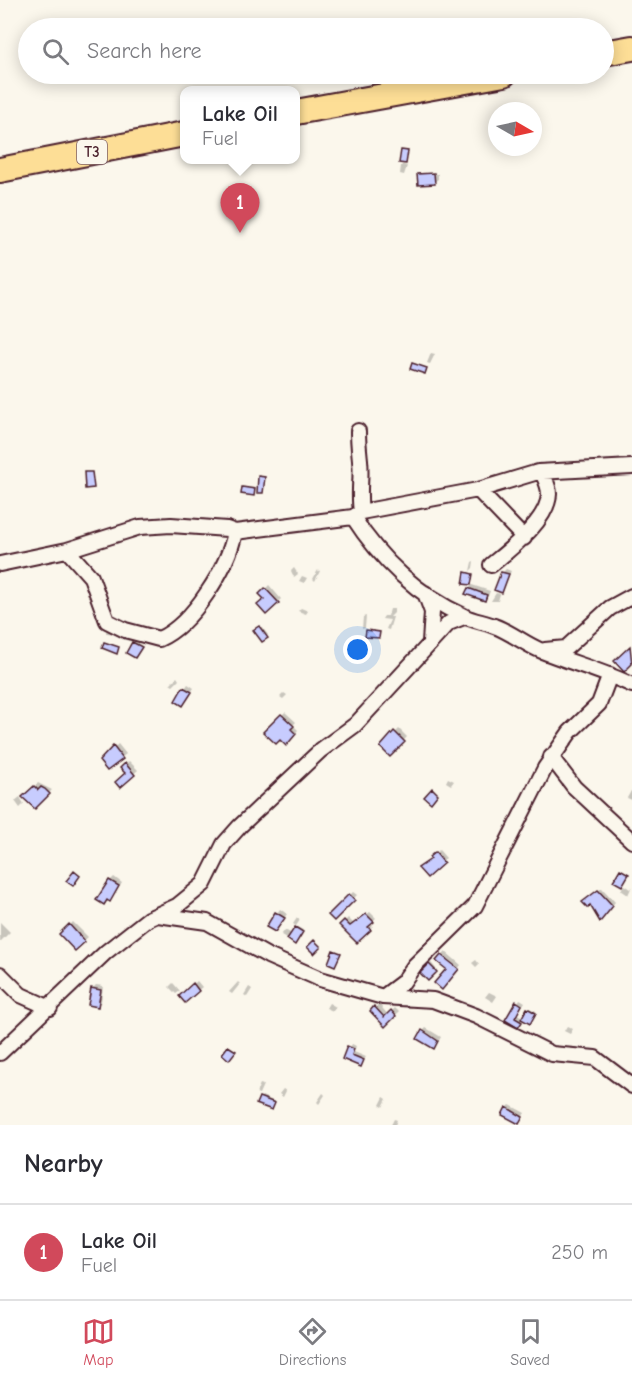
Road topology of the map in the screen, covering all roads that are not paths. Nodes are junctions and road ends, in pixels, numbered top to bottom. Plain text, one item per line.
1 (632, 48) edge
2 (614, 51) edge
3 (449, 84) edge
4 (300, 111) edge
5 (180, 135) edge
6 (0, 170) edge
7 (358, 431) dead end
8 (632, 467) edge
9 (542, 472) junction
10 (478, 490) junction
11 (357, 515) junction
12 (235, 532) junction
13 (524, 538) junction
14 (67, 550) junction
15 (0, 564) edge
16 (490, 565) dead end
17 (425, 593) junction
18 (632, 596) edge
19 (464, 617) junction
20 (430, 642) junction
21 (540, 650) junction
22 (610, 675) junction
23 (632, 685) edge
24 (551, 757) junction
25 (632, 841) edge
26 (158, 915) junction
27 (0, 974) edge
28 (383, 997) junction
29 (50, 1008) junction
30 (0, 1053) edge
31 (632, 1086) edge

1 - 2 highway
3 - 4 highway
5 - 6 highway, T3
7 - 11 street
8 - 9 street
9 - 10 street
9 - 13 street
10 - 11 street
10 - 13 street
11 - 12 street
11 - 17 street
12 - 14 street
12 - 14 street
13 - 16 street
14 - 15 street
17 - 19 street
17 - 20 street
18 - 21 street
19 - 20 street
19 - 21 street
20 - 26 street
21 - 22 street
22 - 23 street
22 - 24 street
24 - 25 street
24 - 28 street
26 - 28 street
26 - 29 street
27 - 29 street
28 - 31 street
29 - 30 street

